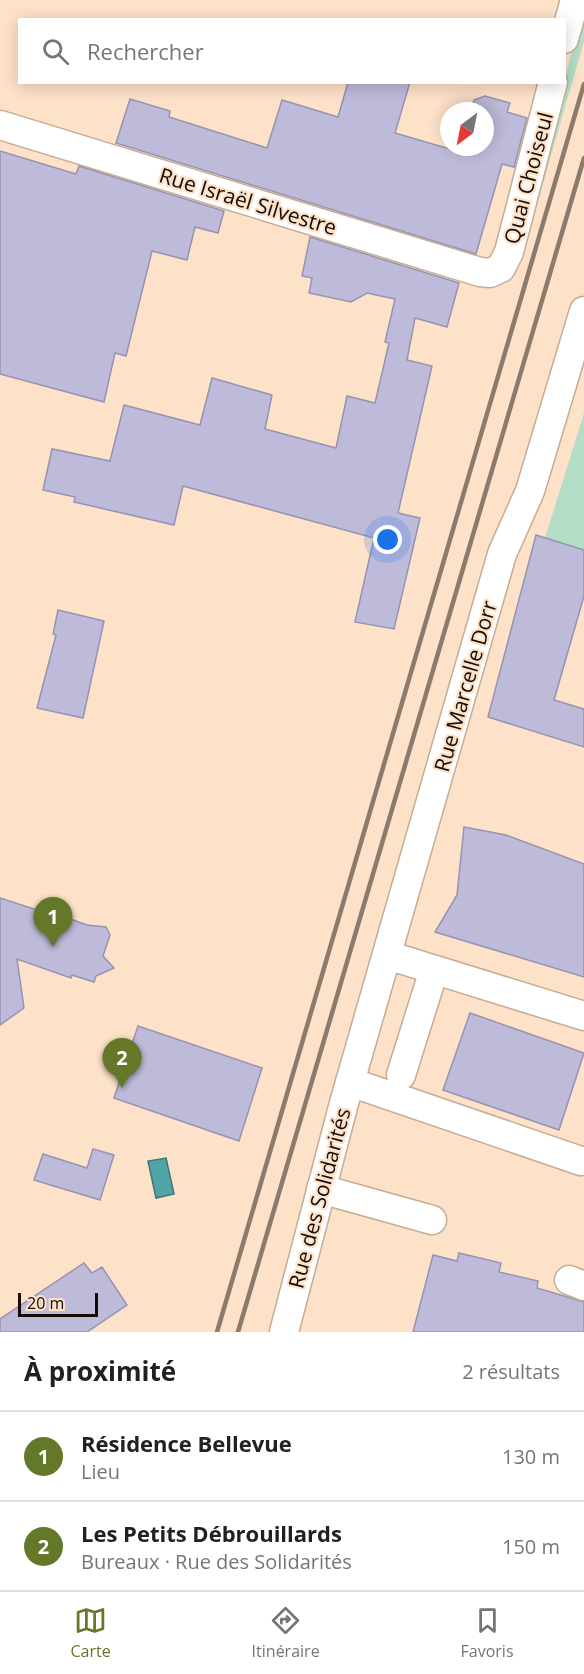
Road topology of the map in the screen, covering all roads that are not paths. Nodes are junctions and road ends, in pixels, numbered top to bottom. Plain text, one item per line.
1 (575, 0) edge
2 (566, 32) edge
3 (552, 84) edge
4 (0, 125) edge
5 (496, 271) joint
6 (584, 310) edge
7 (387, 955) junction
8 (434, 970) junction
9 (584, 1016) edge
10 (353, 1073) junction
11 (401, 1075) dead end
12 (581, 1161) dead end
13 (321, 1190) junction
14 (432, 1220) dead end
15 (284, 1332) edge

1 - 2 street
3 - 5 street, Quai Choiseul
4 - 5 street, Rue Israël Silvestre
6 - 7 street, Rue Marcelle Dorr
7 - 8 street
7 - 10 street, Rue Marcelle Dorr
8 - 9 street
8 - 11 street
10 - 12 street
10 - 13 street, Rue des Solidarités
13 - 14 street
13 - 15 street, Rue des Solidarités

